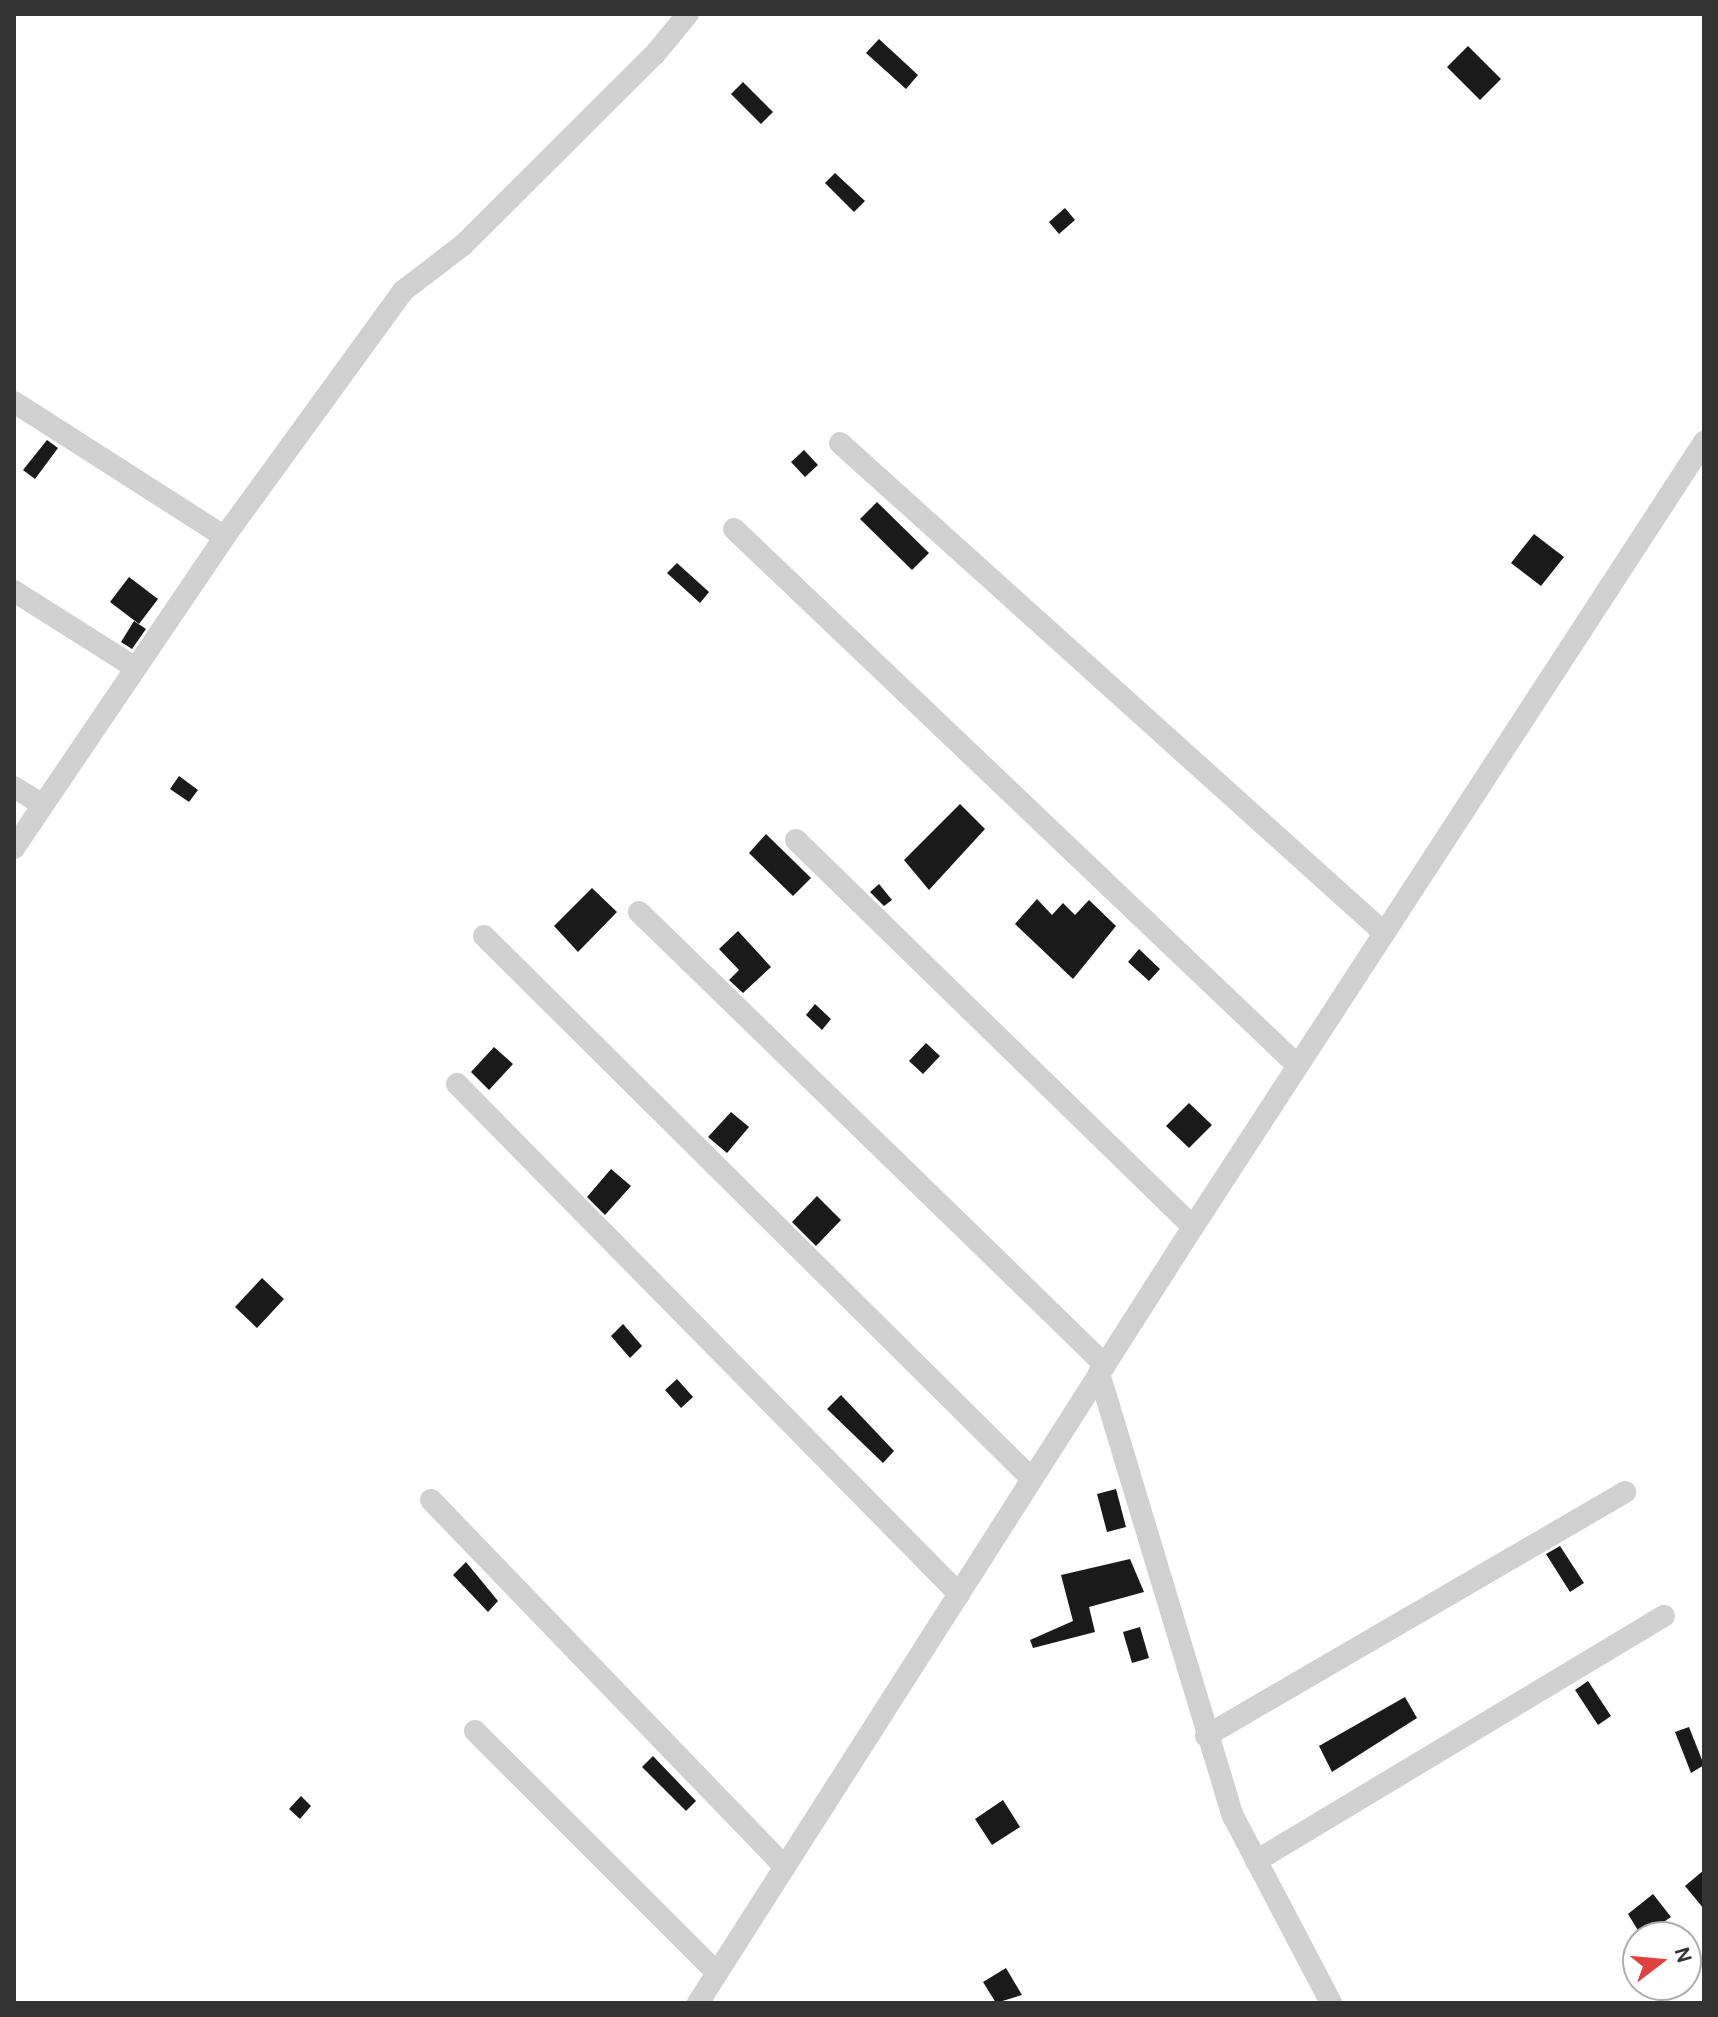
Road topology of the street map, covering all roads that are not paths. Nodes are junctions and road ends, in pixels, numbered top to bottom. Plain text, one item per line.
1 (688, 14) edge
2 (14, 402) edge
3 (1704, 442) edge
4 (840, 443) dead end
5 (734, 529) dead end
6 (225, 537) junction
7 (14, 591) edge
8 (136, 668) junction
9 (14, 787) edge
10 (43, 805) junction
11 (796, 840) dead end
12 (14, 848) edge
13 (639, 912) dead end
14 (1383, 932) junction
15 (484, 936) dead end
16 (1297, 1065) junction
17 (457, 1084) dead end
18 (1193, 1227) junction
19 (1102, 1369) junction
20 (1032, 1479) junction
21 (1625, 1492) dead end
22 (431, 1500) dead end
23 (959, 1594) junction
24 (1664, 1616) dead end
25 (475, 1731) dead end
26 (1206, 1736) junction
27 (1256, 1861) junction
28 (785, 1867) junction
29 (717, 1973) junction
30 (698, 2003) edge
31 (1331, 2003) edge

1 - 6 street
2 - 6 street
3 - 14 street
4 - 14 street
5 - 16 street
6 - 8 street
7 - 8 street
8 - 10 street
9 - 10 street
10 - 12 street
11 - 18 street
13 - 19 street
14 - 16 street
15 - 20 street
16 - 18 street
17 - 23 street
18 - 19 street
19 - 20 street
19 - 26 street
20 - 23 street
21 - 26 street
22 - 28 street
23 - 28 street
24 - 27 street
25 - 29 street
26 - 27 street
27 - 31 street
28 - 29 street
29 - 30 street

